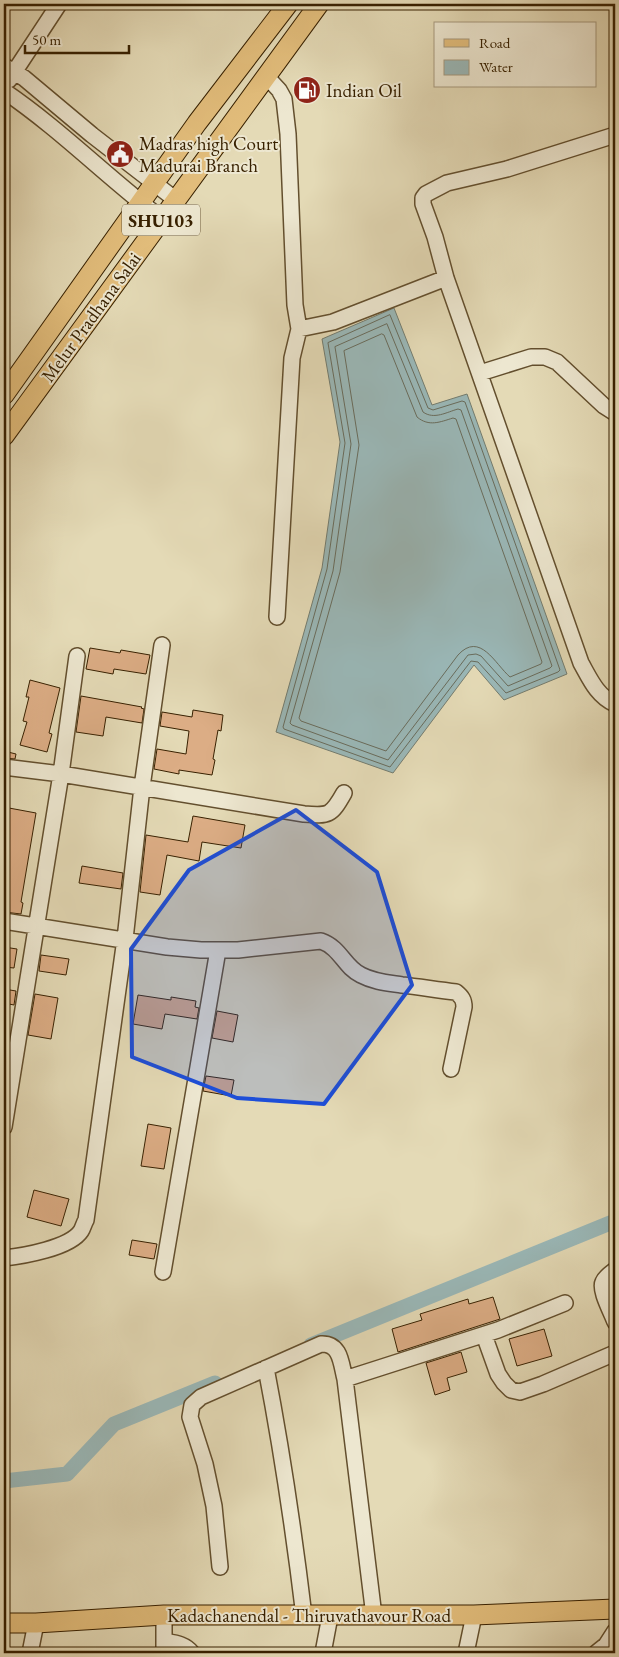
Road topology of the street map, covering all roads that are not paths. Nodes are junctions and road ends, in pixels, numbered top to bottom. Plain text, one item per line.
1 (58, 4) edge
2 (288, 4) edge
3 (319, 4) edge
4 (9, 69) edge
5 (266, 76) junction
6 (4, 90) edge
7 (615, 135) edge
8 (154, 184) junction
9 (176, 200) junction
10 (140, 203) junction
11 (162, 220) junction
12 (446, 278) junction
13 (299, 329) junction
14 (480, 373) junction
15 (4, 395) edge
16 (615, 413) edge
17 (4, 436) edge
18 (277, 617) dead end
19 (162, 645) dead end
20 (77, 656) dead end
21 (615, 704) edge
22 (4, 767) edge
23 (61, 774) junction
24 (142, 787) junction
25 (344, 793) dead end
26 (4, 921) edge
27 (36, 926) junction
28 (125, 939) junction
29 (218, 950) junction
30 (451, 1069) dead end
31 (4, 1127) edge
32 (4, 1258) edge
33 (615, 1270) edge
34 (162, 1272) dead end
35 (566, 1303) dead end
36 (615, 1322) edge
37 (484, 1335) junction
38 (615, 1353) edge
39 (266, 1368) junction
40 (345, 1380) junction
41 (220, 1567) dead end
42 (615, 1608) edge
43 (474, 1615) junction
44 (164, 1616) junction
45 (304, 1616) junction
46 (330, 1616) junction
47 (374, 1616) junction
48 (4, 1623) edge
49 (36, 1623) junction
50 (615, 1631) edge
51 (164, 1647) edge
52 (30, 1653) edge
53 (192, 1653) edge
54 (323, 1653) edge
55 (466, 1653) edge
56 (596, 1653) edge

1 - 4 street
2 - 8 main road, Melur Pradhana Salai / SHU103
3 - 5 main road, Melur Pradhana Salai / SHU103
4 - 6 street
4 - 8 street
5 - 9 main road, Melur Pradhana Salai / SHU103
5 - 13 street
6 - 10 street
7 - 12 street
8 - 9 street
8 - 10 main road, Melur Pradhana Salai / SHU103
9 - 11 main road, Melur Pradhana Salai / SHU103
10 - 11 street
10 - 15 main road, Melur Pradhana Salai / SHU103
11 - 17 main road, Melur Pradhana Salai / SHU103
12 - 13 street
12 - 14 street
13 - 18 street
14 - 16 street
14 - 21 street
19 - 24 street
20 - 23 street
22 - 23 street
23 - 24 street
23 - 27 street
24 - 25 street
24 - 28 street
26 - 27 street
27 - 28 street
27 - 31 street
28 - 29 street
28 - 32 street
29 - 30 street
29 - 34 street
33 - 36 street
35 - 37 street
37 - 38 street
37 - 40 street
39 - 40 street
39 - 41 street
39 - 45 street
40 - 47 street
42 - 43 main road, Kadachanendal - Thiruvathavour Road
43 - 47 main road, Kadachanendal - Thiruvathavour Road
43 - 55 street
44 - 45 main road, Kadachanendal - Thiruvathavour Road
44 - 49 main road, Kadachanendal - Thiruvathavour Road
44 - 51 street
45 - 46 main road, Kadachanendal - Thiruvathavour Road
46 - 47 main road, Kadachanendal - Thiruvathavour Road
46 - 54 street
48 - 49 main road, Kadachanendal - Thiruvathavour Road
49 - 52 street
50 - 56 street
51 - 53 street

